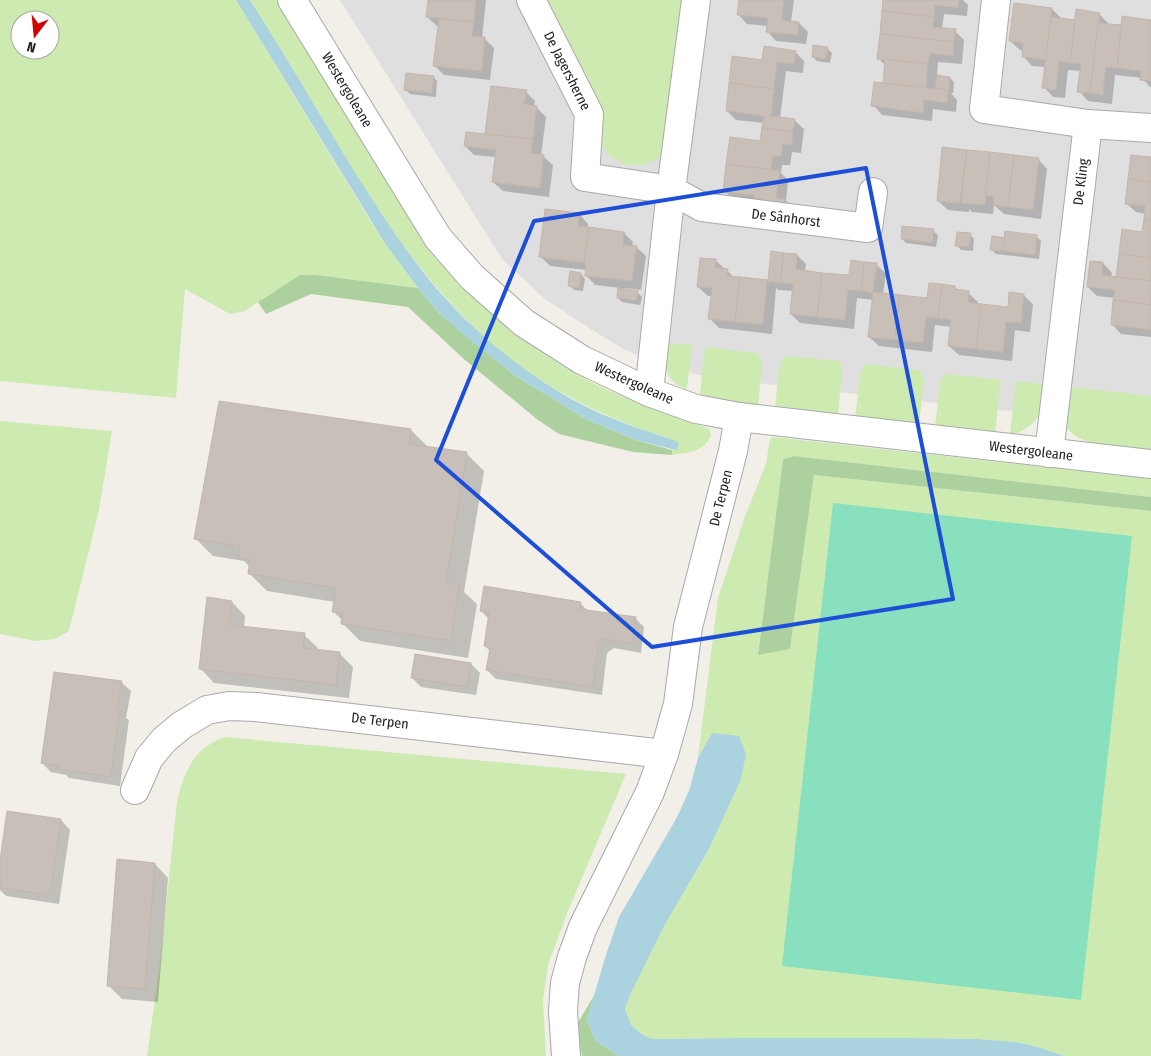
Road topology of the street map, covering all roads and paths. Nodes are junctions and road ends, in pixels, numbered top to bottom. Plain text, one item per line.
1 (292, 0) edge
2 (531, 0) edge
3 (696, 0) edge
4 (996, 0) edge
5 (1088, 124) junction
6 (1151, 128) edge
7 (671, 190) junction
8 (873, 192) dead end
9 (649, 392) junction
10 (739, 417) junction
11 (1049, 453) junction
12 (1151, 464) edge
13 (664, 754) junction
14 (135, 790) dead end
15 (566, 1056) edge

1 - 9 street, Westergoleane
2 - 7 street, De Jagersherne
3 - 7 street
4 - 5 street
5 - 6 street
5 - 11 street, De Kling
7 - 8 street, De Sânhorst
7 - 9 street
9 - 10 street, Westergoleane
10 - 11 street, Westergoleane
10 - 13 street, De Terpen
11 - 12 street, Westergoleane
13 - 14 street, De Terpen
13 - 15 street, De Terpen

